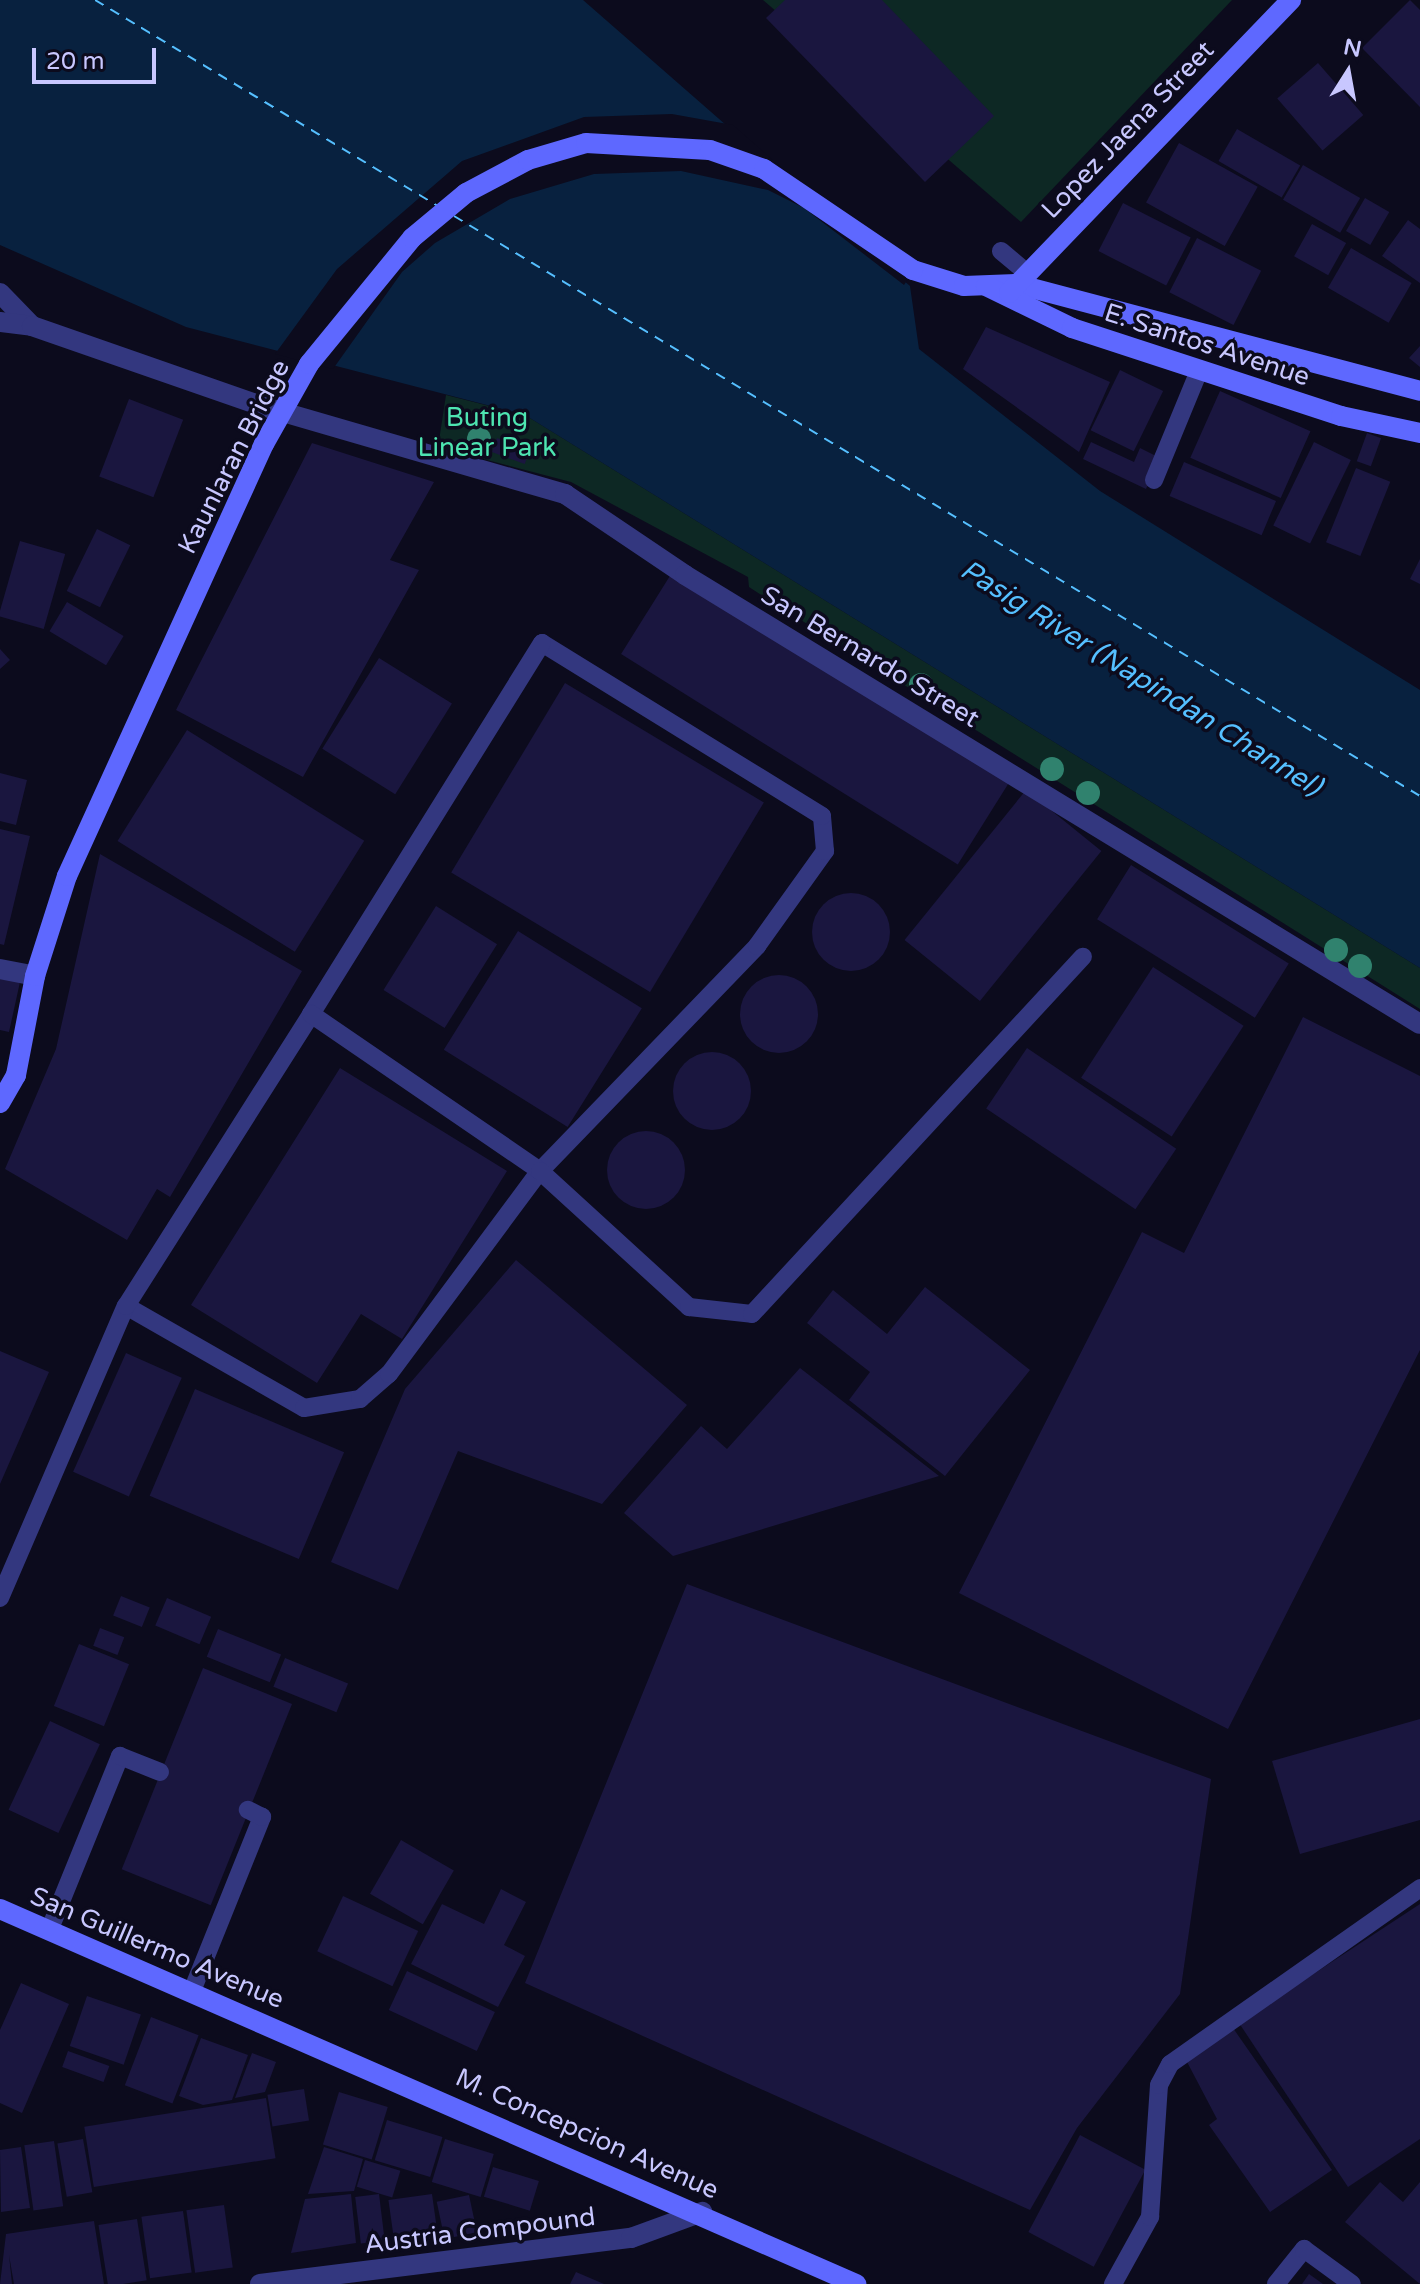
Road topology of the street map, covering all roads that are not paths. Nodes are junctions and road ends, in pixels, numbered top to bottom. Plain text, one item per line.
1 (1291, 0) edge
2 (1001, 251) dead end
3 (913, 270) joint
4 (1016, 285) junction
5 (0, 293) edge
6 (0, 322) edge
7 (32, 326) junction
8 (1199, 371) junction
9 (1420, 391) edge
10 (1420, 433) edge
11 (1154, 480) dead end
12 (1083, 957) dead end
13 (0, 969) edge
14 (35, 976) junction
15 (311, 1014) junction
16 (1420, 1024) edge
17 (0, 1103) edge
18 (540, 1171) junction
19 (126, 1306) junction
20 (0, 1598) edge
21 (160, 1772) dead end
22 (248, 1810) dead end
23 (1420, 1888) edge
24 (0, 1909) edge
25 (49, 1931) junction
26 (192, 1991) junction
27 (294, 2035) joint
28 (702, 2212) junction
29 (260, 2284) edge
30 (856, 2284) edge
31 (1113, 2284) edge
32 (1276, 2284) edge
33 (1352, 2284) edge

1 - 4 street, Lopez Jaena Street
2 - 4 lane
3 - 4 street, E. Santos Avenue
3 - 14 street, Kaunlaran Bridge, bridge
4 - 8 street, E. Santos Avenue
4 - 9 street, E. Santos Avenue
5 - 7 street
6 - 7 street
7 - 16 street, San Bernardo Street
8 - 10 street, E. Santos Avenue
8 - 11 lane
12 - 18 lane
13 - 14 street
14 - 17 street, Kaunlaran Bridge
15 - 18 lane
15 - 18 lane
15 - 19 lane
18 - 19 lane
19 - 20 lane
21 - 25 lane
22 - 26 lane
23 - 31 lane
24 - 25 street, San Guillermo Avenue
25 - 26 street, San Guillermo Avenue
26 - 27 street, San Guillermo Avenue
27 - 28 street, M. Concepcion Avenue
28 - 29 street, Austria Compound
28 - 30 street, M. Concepcion Avenue
32 - 33 lane

